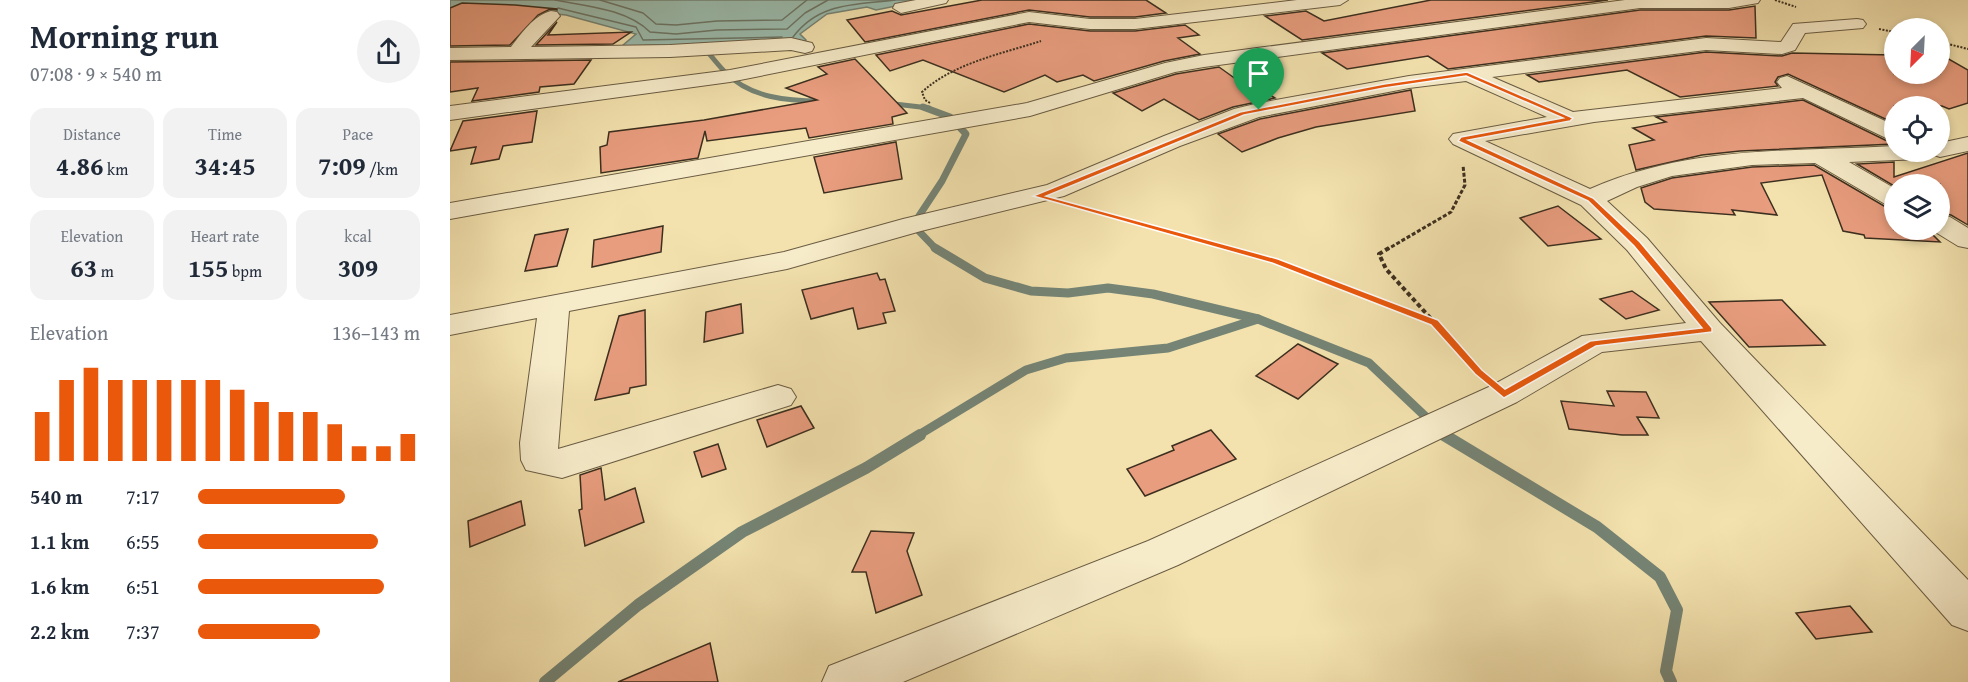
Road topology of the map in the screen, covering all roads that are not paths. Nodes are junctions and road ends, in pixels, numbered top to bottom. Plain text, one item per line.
1 (940, 0) edge
2 (1504, 0) edge
3 (1752, 0) edge
4 (1297, 2) edge
5 (902, 8) dead end
6 (997, 8) dead end
7 (1337, 8) edge
8 (552, 16) dead end
9 (1029, 17) junction
10 (1534, 17) junction
11 (1857, 24) dead end
12 (1356, 25) dead end
13 (1388, 37) junction
14 (1706, 44) junction
15 (840, 52) junction
16 (517, 53) junction
17 (450, 54) edge
18 (1608, 57) junction
19 (1460, 75) junction
20 (1807, 91) junction
21 (450, 113) edge
22 (1570, 119) junction
23 (1884, 128) edge
24 (1968, 144) edge
25 (1950, 148) edge
26 (1884, 154) edge
27 (1821, 157) junction
28 (1884, 192) edge
29 (1590, 199) junction
30 (450, 211) edge
31 (1950, 229) edge
32 (1968, 240) edge
33 (554, 306) junction
34 (450, 325) edge
35 (1709, 330) junction
36 (778, 397) dead end
37 (1968, 611) edge
38 (847, 682) edge

1 - 5 street
2 - 10 street
3 - 10 street
4 - 7 street
4 - 9 street
6 - 9 street
8 - 16 street
9 - 15 street
10 - 13 street
10 - 18 street
11 - 14 street
12 - 13 street
13 - 19 street
13 - 30 street
14 - 18 street
14 - 20 street
15 - 16 street
15 - 21 street
16 - 17 street
18 - 19 street
19 - 22 street
19 - 33 street
20 - 22 street
20 - 23 street
22 - 29 street
24 - 25 street
26 - 27 street
27 - 28 street
27 - 29 street
29 - 35 street
31 - 32 street
33 - 34 street
33 - 36 street
35 - 37 street
35 - 38 street

